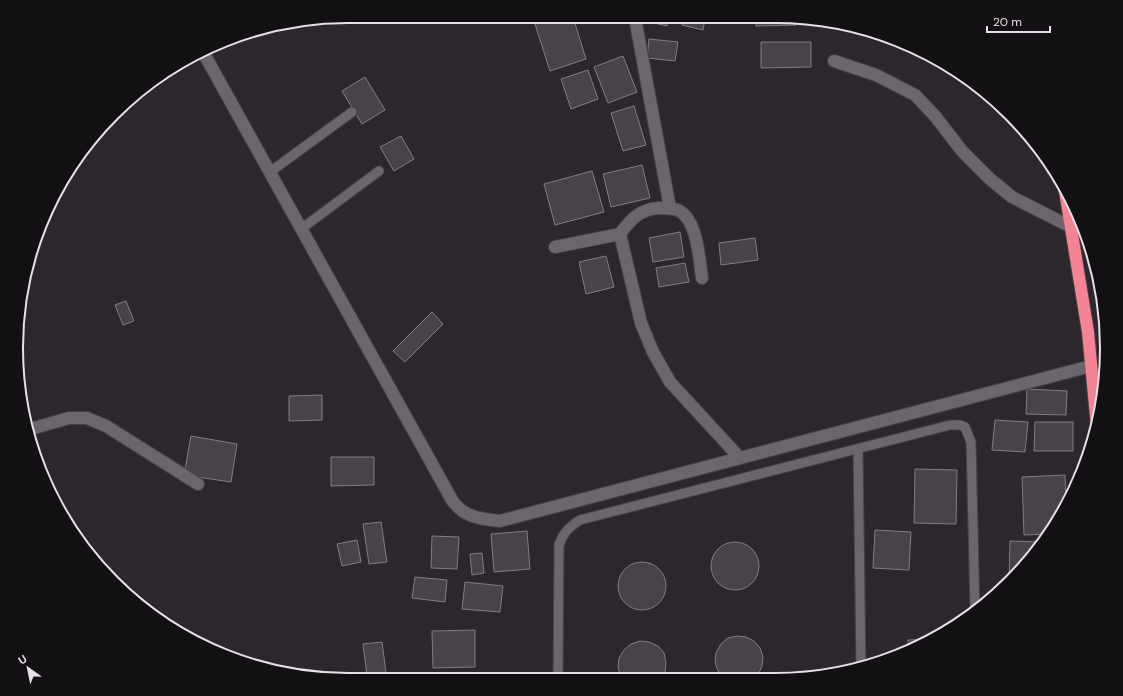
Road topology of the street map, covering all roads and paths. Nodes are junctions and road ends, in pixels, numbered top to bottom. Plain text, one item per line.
1 (635, 23) edge
2 (205, 56) edge
3 (834, 61) dead end
4 (352, 112) dead end
5 (379, 171) dead end
6 (270, 172) junction
7 (670, 208) junction
8 (1068, 208) edge
9 (1071, 227) junction
10 (301, 229) junction
11 (620, 234) junction
12 (556, 247) dead end
13 (702, 278) dead end
14 (1091, 366) junction
15 (1095, 405) edge
16 (33, 428) edge
17 (858, 449) junction
18 (739, 457) junction
19 (198, 484) dead end
20 (975, 604) edge
21 (861, 661) edge
22 (558, 673) edge

1 - 7 street
2 - 6 street
3 - 9 street
4 - 6 lane
5 - 10 lane
6 - 10 street
7 - 11 street
7 - 13 street
8 - 9 highway
9 - 14 highway
10 - 18 street
11 - 12 street
11 - 18 street
14 - 15 highway
14 - 18 street
16 - 19 street
17 - 20 lane
17 - 21 lane
17 - 22 lane

